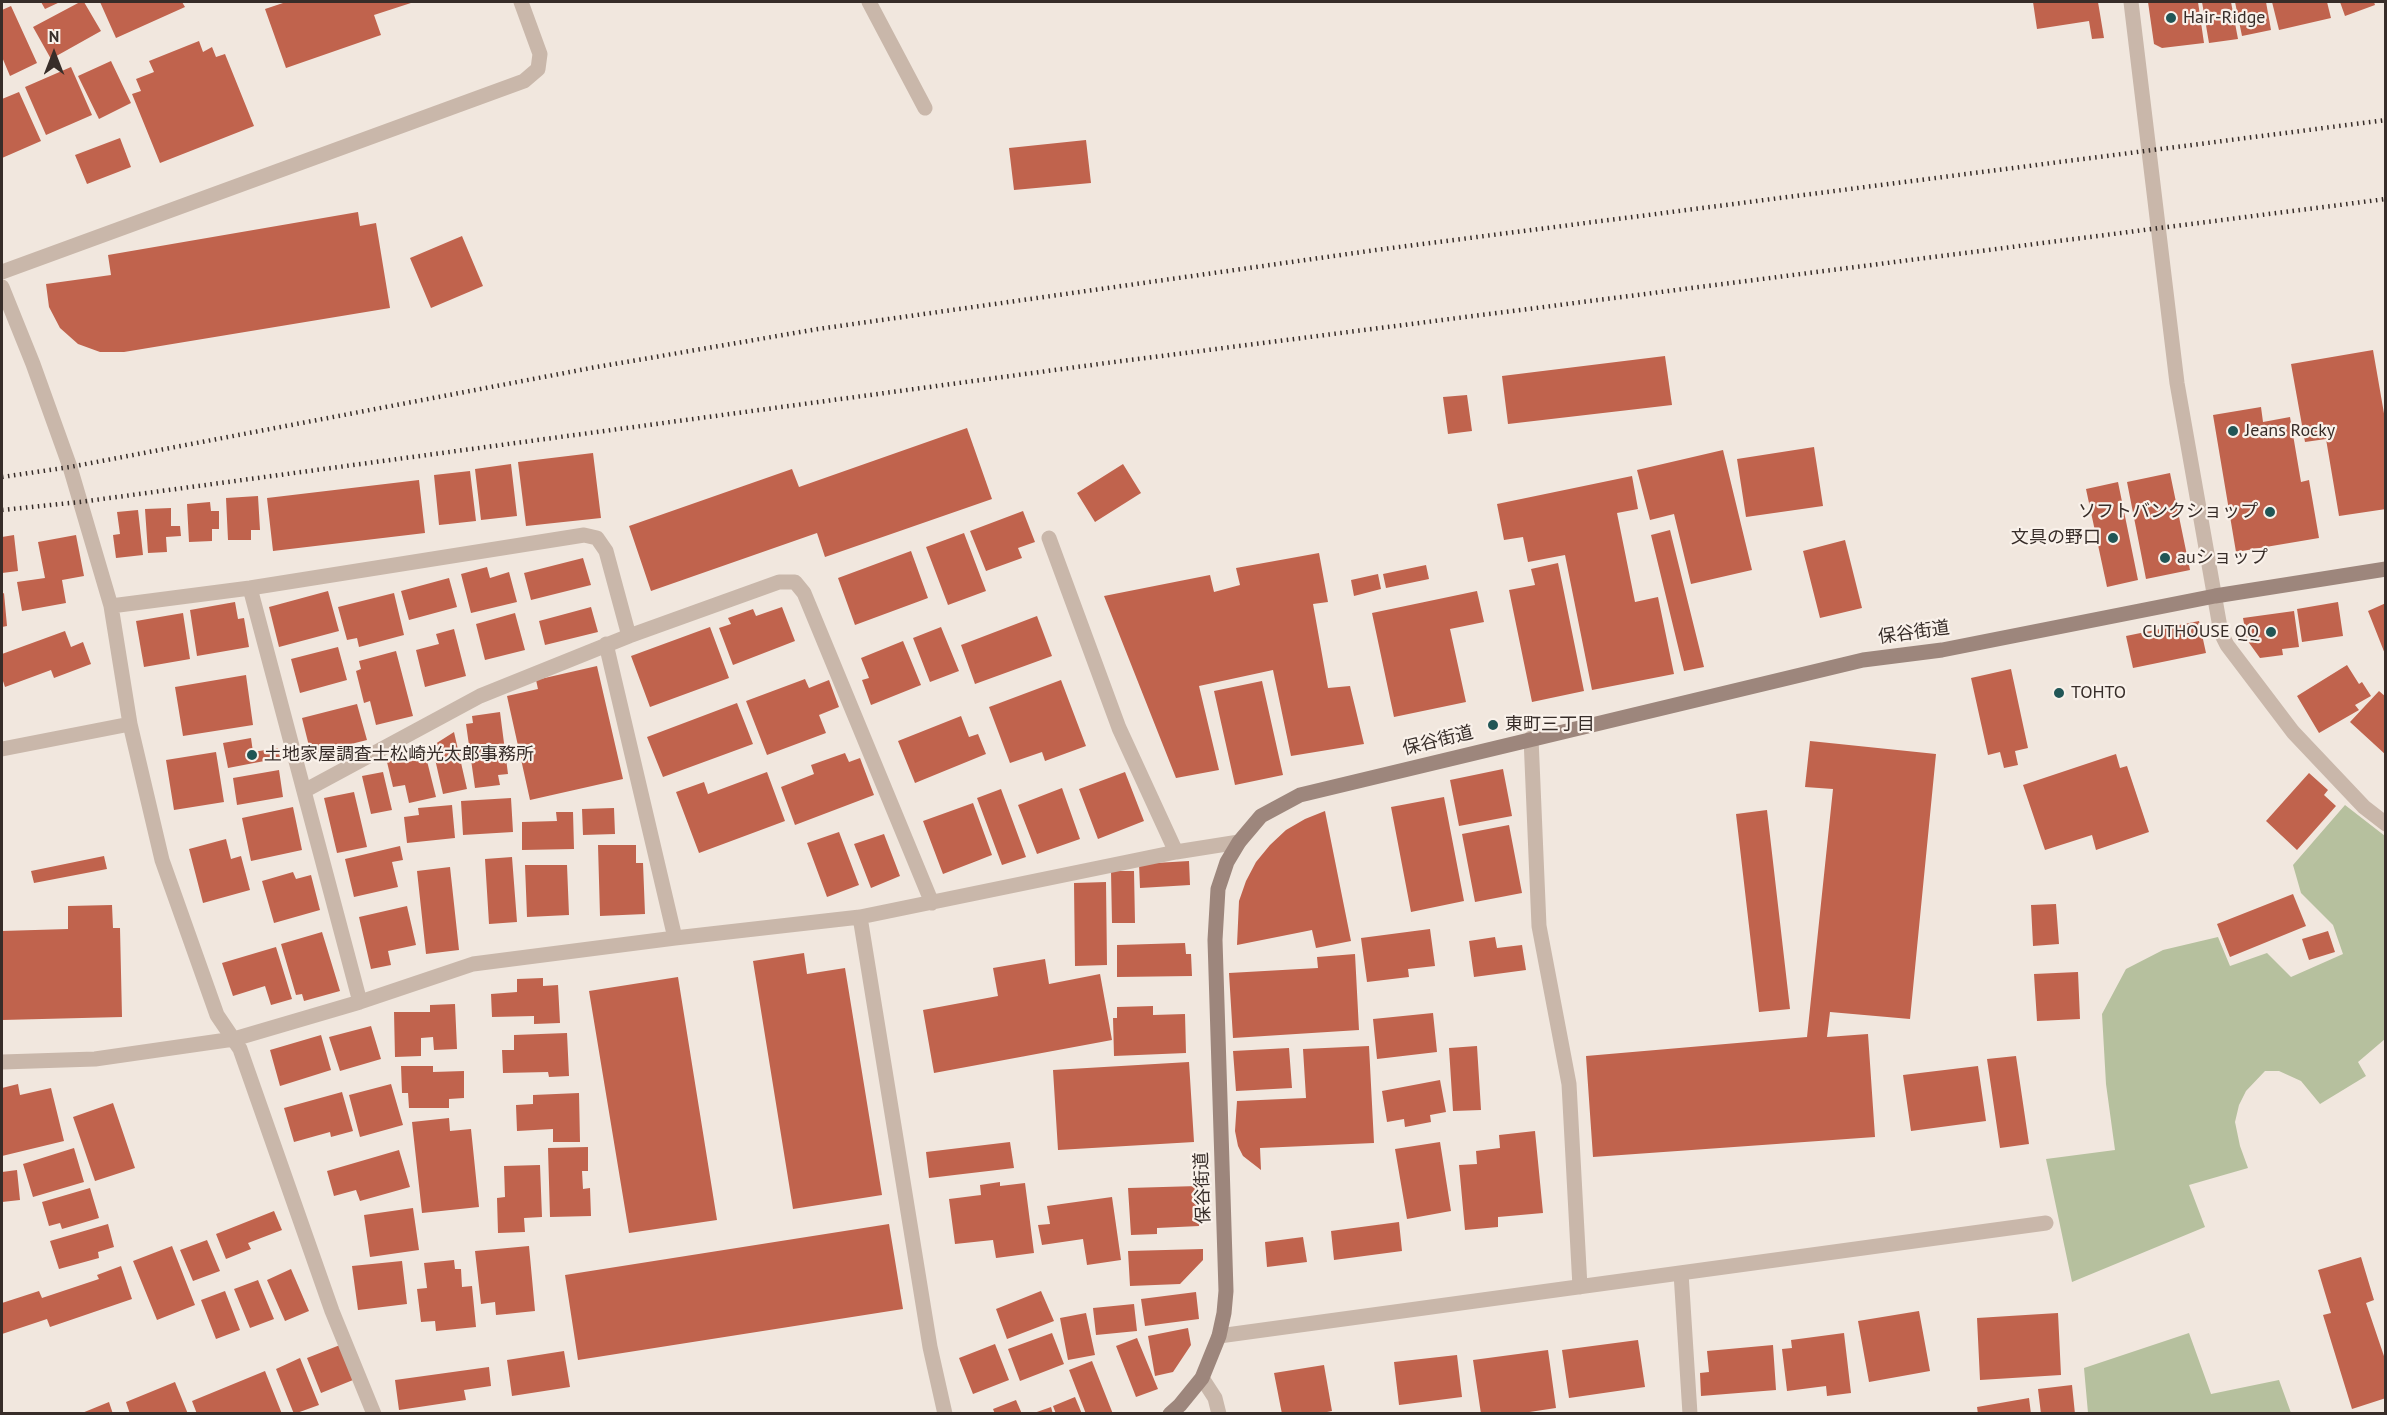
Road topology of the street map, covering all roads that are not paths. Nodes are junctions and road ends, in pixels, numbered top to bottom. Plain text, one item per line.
1 (521, 2) edge
2 (869, 2) edge
3 (2130, 2) edge
4 (925, 108) dead end
5 (2, 272) edge
6 (2, 287) edge
7 (1048, 538) dead end
8 (2385, 569) edge
9 (249, 588) junction
10 (2215, 596) junction
11 (111, 606) junction
12 (629, 636) junction
13 (606, 644) junction
14 (130, 724) junction
15 (1531, 738) junction
16 (2, 749) edge
17 (303, 791) junction
18 (2385, 824) edge
19 (1239, 842) junction
20 (1176, 852) junction
21 (932, 903) junction
22 (860, 917) junction
23 (675, 938) junction
24 (360, 1002) junction
25 (234, 1039) junction
26 (2, 1062) edge
27 (2046, 1223) dead end
28 (1680, 1273) junction
29 (1580, 1287) junction
30 (1219, 1336) junction
31 (1202, 1378) junction
32 (374, 1413) edge
33 (945, 1413) edge
34 (1170, 1413) edge
35 (1220, 1413) edge
36 (1690, 1413) edge

1 - 5 street
2 - 4 street
3 - 10 street
6 - 11 street
7 - 20 street
8 - 10 main road, 保谷街道
9 - 11 street
9 - 12 street
9 - 17 street
10 - 15 main road, 保谷街道
10 - 18 street
11 - 14 street
12 - 13 street
12 - 21 street
13 - 17 street
13 - 23 street
14 - 16 street
14 - 25 street
15 - 19 main road, 保谷街道
15 - 29 street
17 - 24 street
19 - 20 street
19 - 30 main road, 保谷街道
20 - 21 street
21 - 22 street
22 - 23 street
22 - 33 street
23 - 24 street
24 - 25 street
25 - 26 street
25 - 32 street
27 - 28 street
28 - 29 street
28 - 36 street
29 - 30 street
30 - 31 main road, 保谷街道
31 - 34 main road, 保谷街道
31 - 35 street

